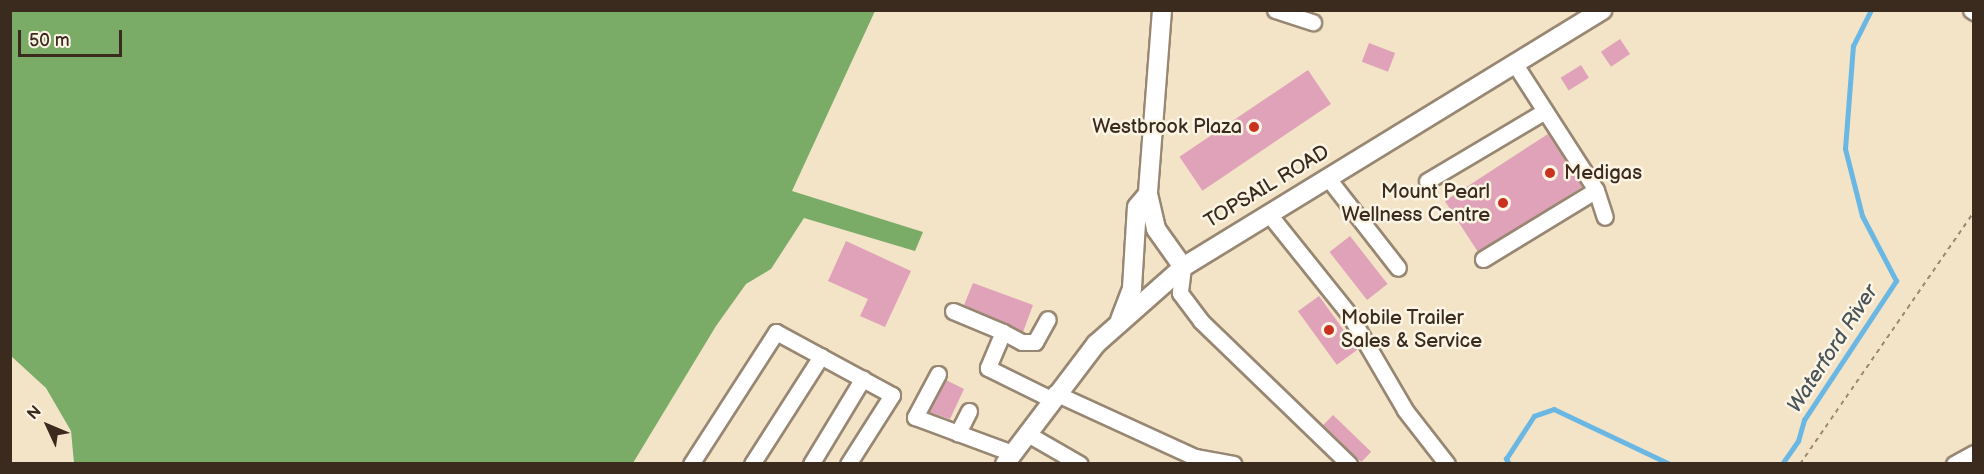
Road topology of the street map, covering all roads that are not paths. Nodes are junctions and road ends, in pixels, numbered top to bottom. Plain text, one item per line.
1 (1162, 10) edge
2 (1275, 10) edge
3 (1603, 10) edge
4 (1313, 22) dead end
5 (1516, 66) junction
6 (1545, 111) junction
7 (1327, 177) junction
8 (1427, 181) dead end
9 (1596, 190) junction
10 (1148, 194) junction
11 (1268, 213) junction
12 (1605, 217) dead end
13 (1483, 259) dead end
14 (1183, 267) junction
15 (1398, 268) dead end
16 (953, 311) dead end
17 (1048, 319) dead end
18 (1120, 320) junction
19 (1003, 332) junction
20 (821, 356) junction
21 (938, 374) dead end
22 (863, 378) junction
23 (1053, 396) junction
24 (969, 411) dead end
25 (958, 433) junction
26 (1026, 433) junction
27 (1974, 453) edge
28 (1009, 458) edge
29 (691, 464) edge
30 (752, 464) edge
31 (811, 464) edge
32 (848, 464) edge
33 (1080, 464) edge
34 (1233, 464) edge
35 (1349, 464) edge
36 (1448, 464) edge
37 (1954, 464) edge

1 - 10 main road
2 - 4 street
3 - 5 main road, TOPSAIL ROAD
5 - 6 street
5 - 7 main road, TOPSAIL ROAD
6 - 8 street
6 - 9 street
7 - 11 main road, TOPSAIL ROAD
7 - 15 street
9 - 12 street
9 - 13 street
10 - 14 main road
10 - 18 main road
11 - 14 main road, TOPSAIL ROAD
11 - 36 street
14 - 18 main road, TOPSAIL ROAD
14 - 35 street
16 - 19 street
17 - 19 street
18 - 23 main road, TOPSAIL ROAD
19 - 23 street
20 - 22 street
20 - 29 street
20 - 30 street
21 - 25 street
22 - 31 street
22 - 32 street
23 - 26 main road, TOPSAIL ROAD
23 - 34 street
24 - 25 street
25 - 28 street
26 - 28 main road, TOPSAIL ROAD
26 - 33 street
27 - 37 street

